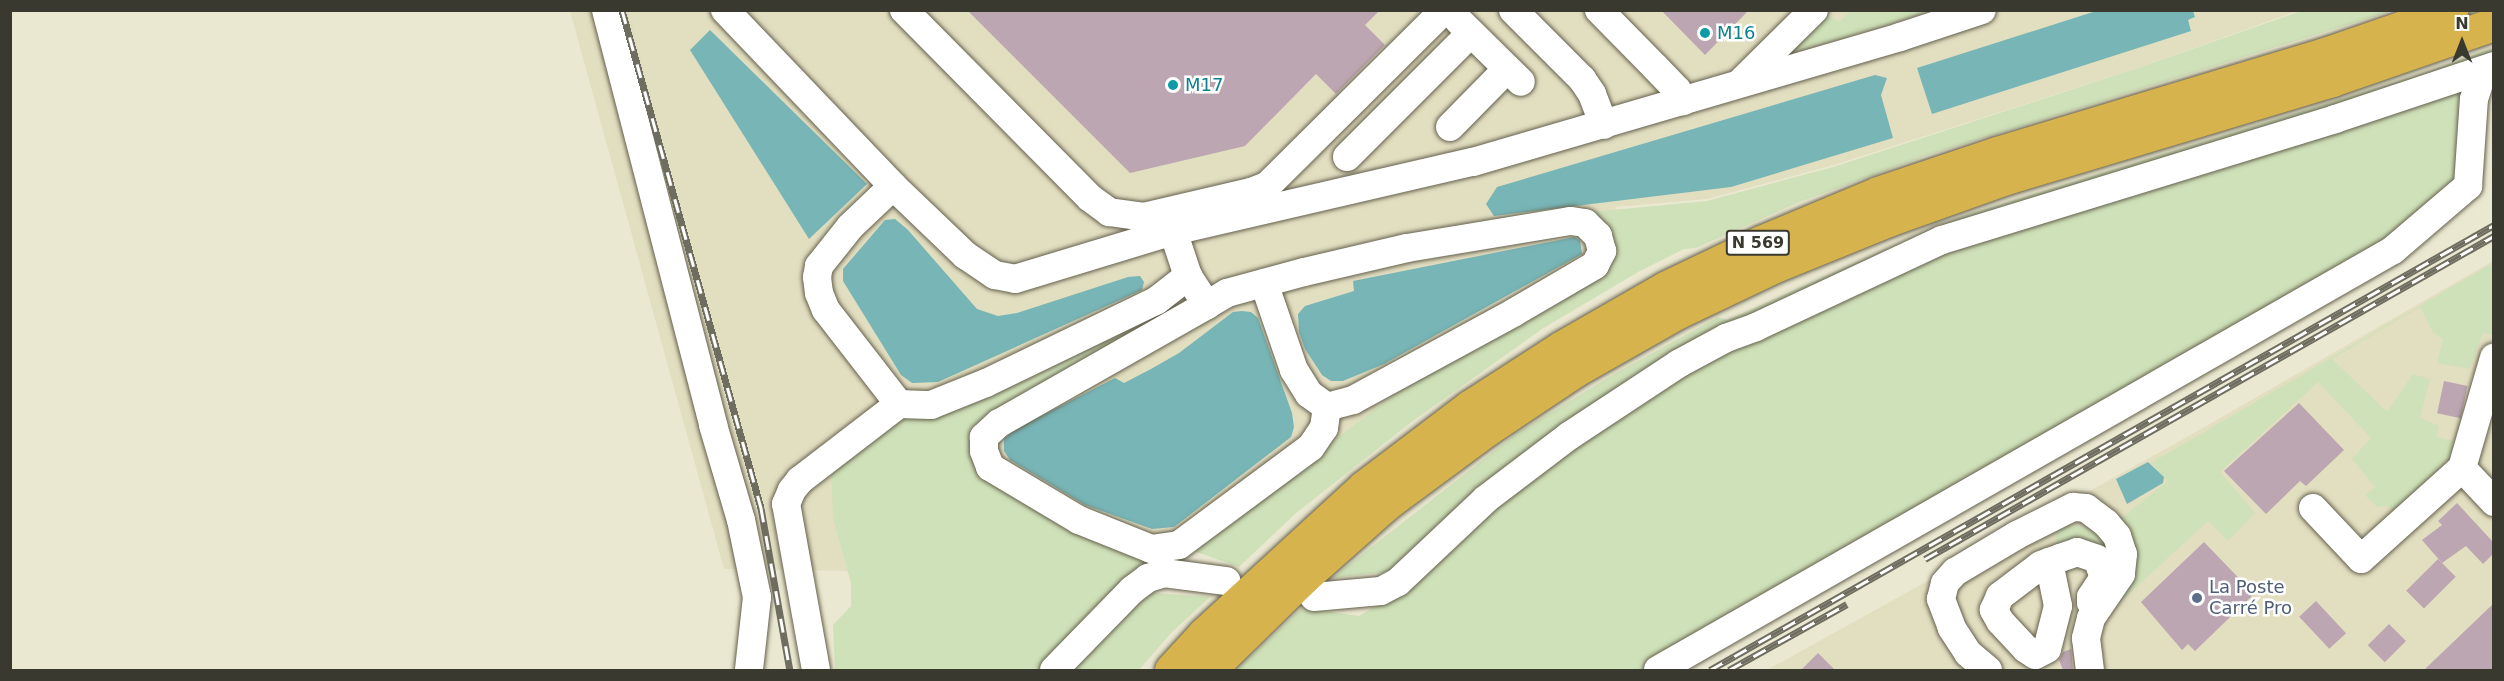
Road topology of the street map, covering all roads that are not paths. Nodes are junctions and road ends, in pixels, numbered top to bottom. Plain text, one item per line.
1 (606, 10) edge
2 (725, 10) edge
3 (904, 10) edge
4 (1445, 10) edge
5 (1513, 10) edge
6 (1599, 10) edge
7 (1814, 10) edge
8 (1982, 10) edge
9 (2451, 10) edge
10 (2493, 24) edge
11 (1471, 33) junction
12 (2488, 68) edge
13 (1739, 85) junction
14 (1683, 101) junction
15 (1604, 125) junction
16 (1450, 127) dead end
17 (1347, 158) dead end
18 (893, 186) junction
19 (1173, 231) junction
20 (1188, 276) junction
21 (1264, 283) junction
22 (1207, 305) junction
23 (2493, 357) edge
24 (900, 404) junction
25 (1327, 407) junction
26 (2462, 468) junction
27 (2493, 502) edge
28 (2313, 508) dead end
29 (1163, 561) junction
30 (2049, 562) dead end
31 (1227, 581) dead end
32 (1314, 597) dead end
33 (2091, 618) junction
34 (749, 670) edge
35 (816, 670) edge
36 (1054, 670) edge
37 (1171, 670) edge
38 (1209, 670) edge
39 (1658, 670) edge
40 (1988, 670) edge
41 (2090, 670) edge
42 (2103, 670) edge

1 - 34 street
2 - 18 street
3 - 4 street
4 - 11 street
5 - 15 street
6 - 14 street
7 - 13 street
8 - 13 street
9 - 37 highway, N 569
10 - 38 highway, N 569
11 - 16 street
11 - 17 street
12 - 32 street
12 - 39 street
13 - 14 street
14 - 15 street
15 - 19 street
18 - 19 street
18 - 24 street
19 - 20 street
20 - 22 street
20 - 24 street
21 - 22 street
21 - 25 street
21 - 25 street
22 - 29 street
23 - 26 street
24 - 35 street
25 - 29 street
26 - 27 street
26 - 28 street
29 - 31 street
29 - 36 street
30 - 33 street
33 - 40 street
33 - 41 street
33 - 42 street

